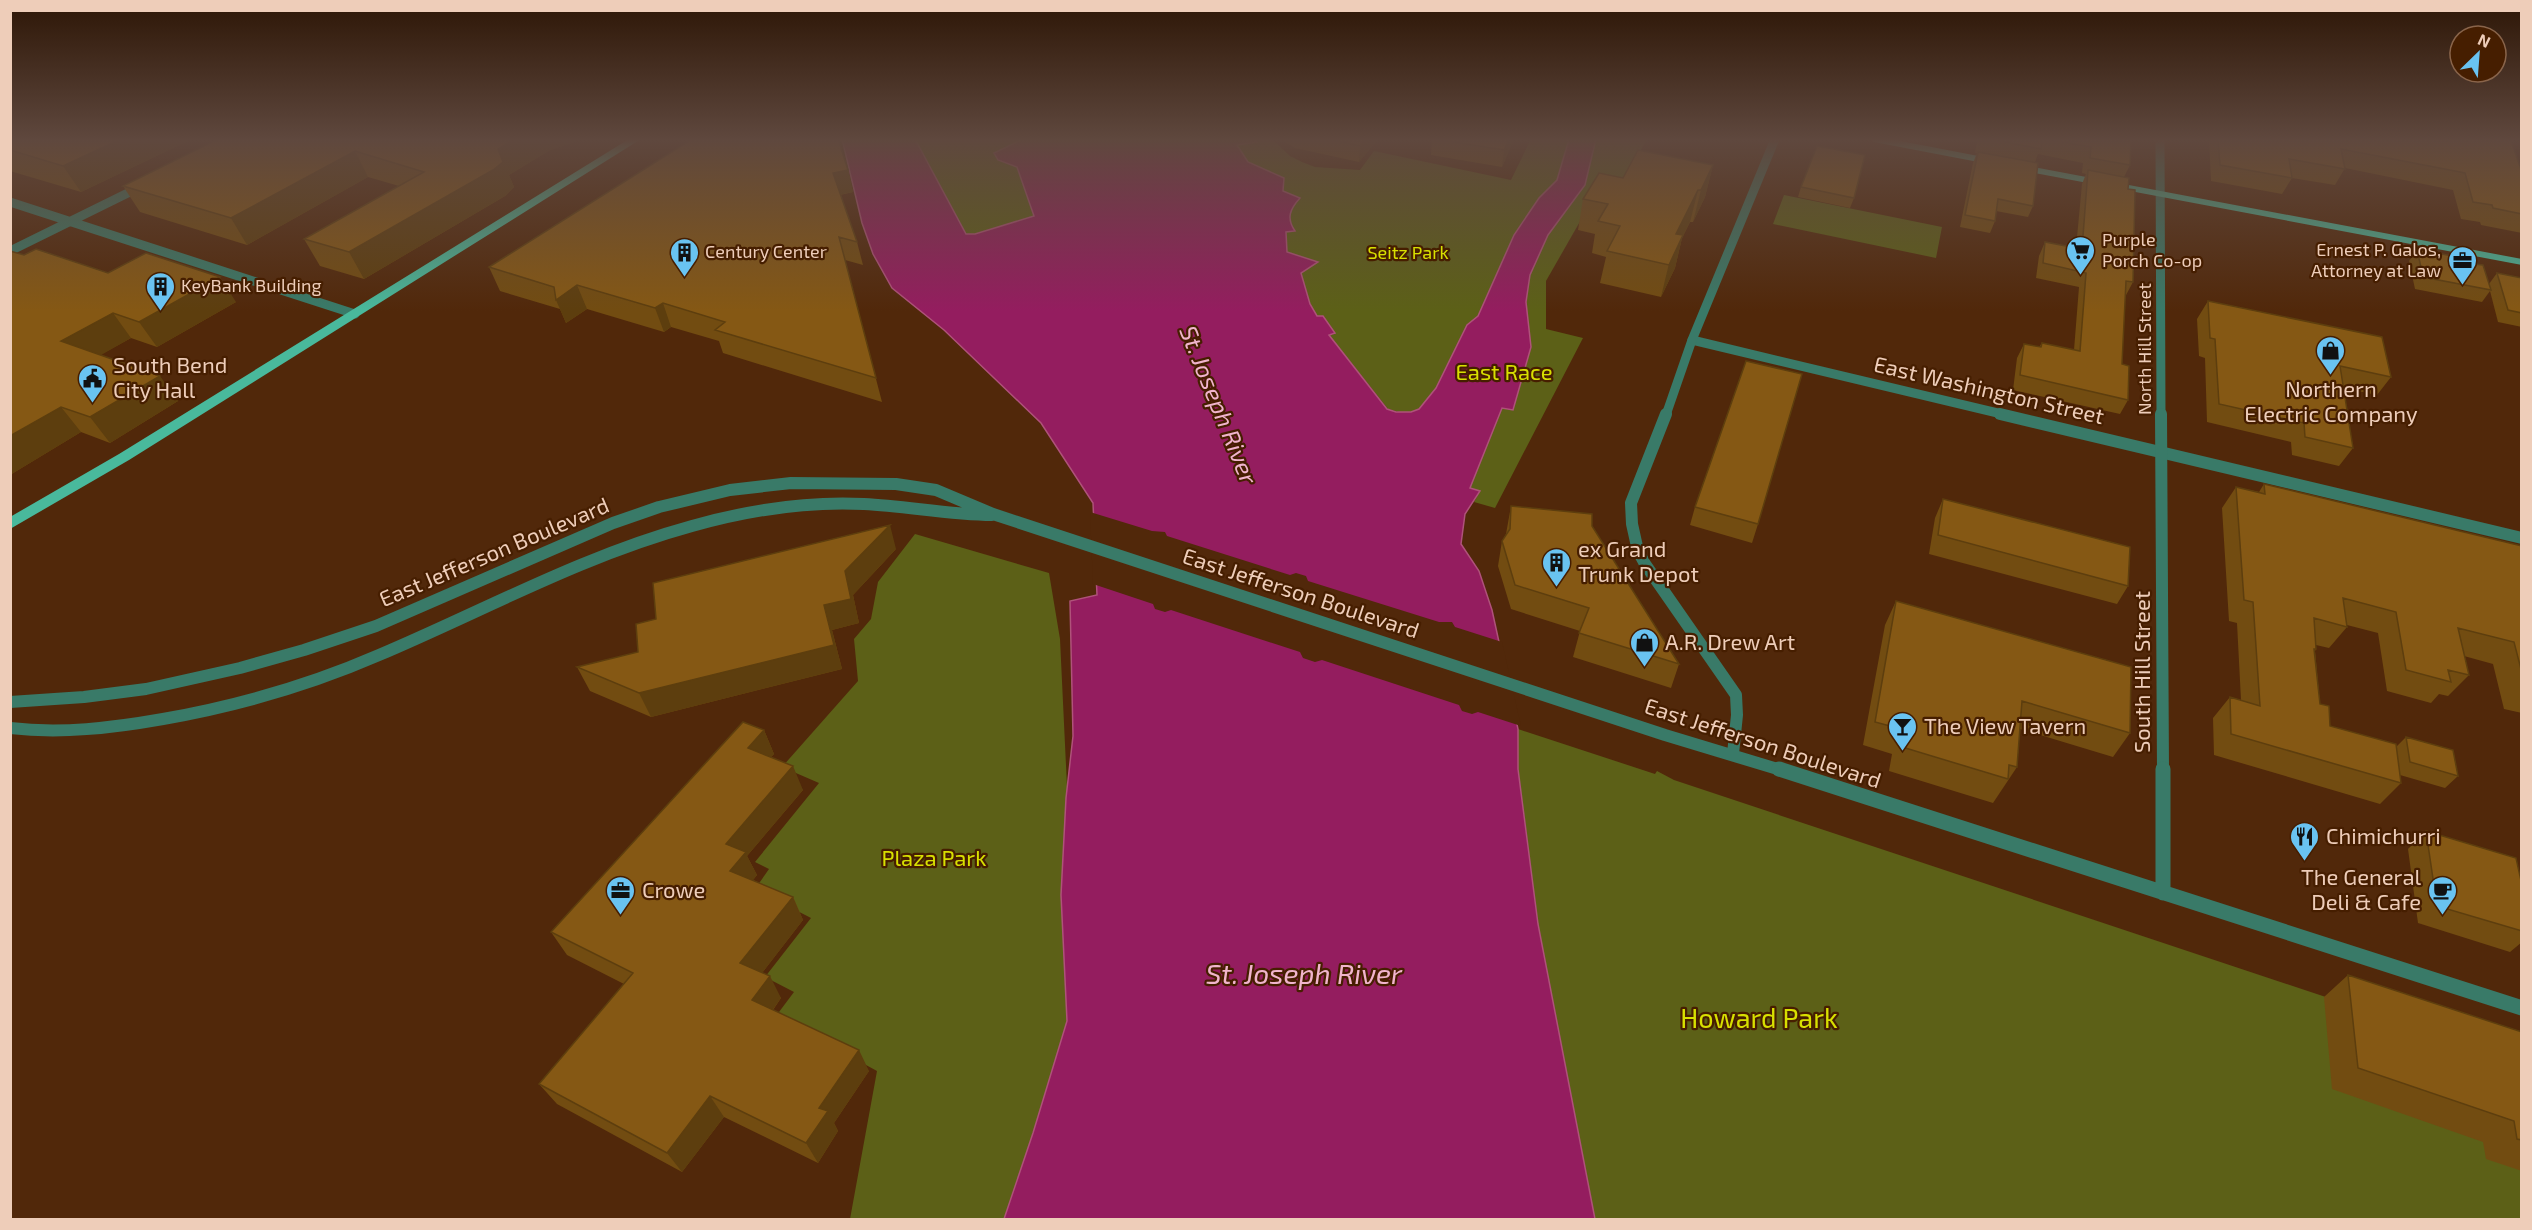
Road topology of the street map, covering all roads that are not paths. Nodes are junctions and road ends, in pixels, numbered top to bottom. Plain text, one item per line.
1 (122, 196) edge
2 (544, 196) edge
3 (1751, 196) edge
4 (2161, 196) edge
5 (2169, 196) edge
6 (10, 202) edge
7 (72, 221) junction
8 (10, 251) edge
9 (2522, 262) edge
10 (355, 314) junction
11 (1692, 340) junction
12 (2161, 451) junction
13 (993, 514) junction
14 (10, 524) edge
15 (2522, 538) edge
16 (10, 702) edge
17 (10, 728) edge
18 (1733, 754) junction
19 (2163, 893) junction
20 (2522, 1008) edge

1 - 7 street
2 - 10 main road
3 - 11 street
4 - 12 street, North Hill Street
5 - 9 main road
6 - 7 street
7 - 8 street
7 - 10 street
10 - 14 main road
11 - 12 street, East Washington Street
11 - 18 street
12 - 15 street, East Washington Street
12 - 19 street, South Hill Street
13 - 16 street, East Jefferson Boulevard
13 - 17 street, East Jefferson Boulevard
13 - 18 street, East Jefferson Boulevard
18 - 19 street, East Jefferson Boulevard
19 - 20 street, East Jefferson Boulevard

